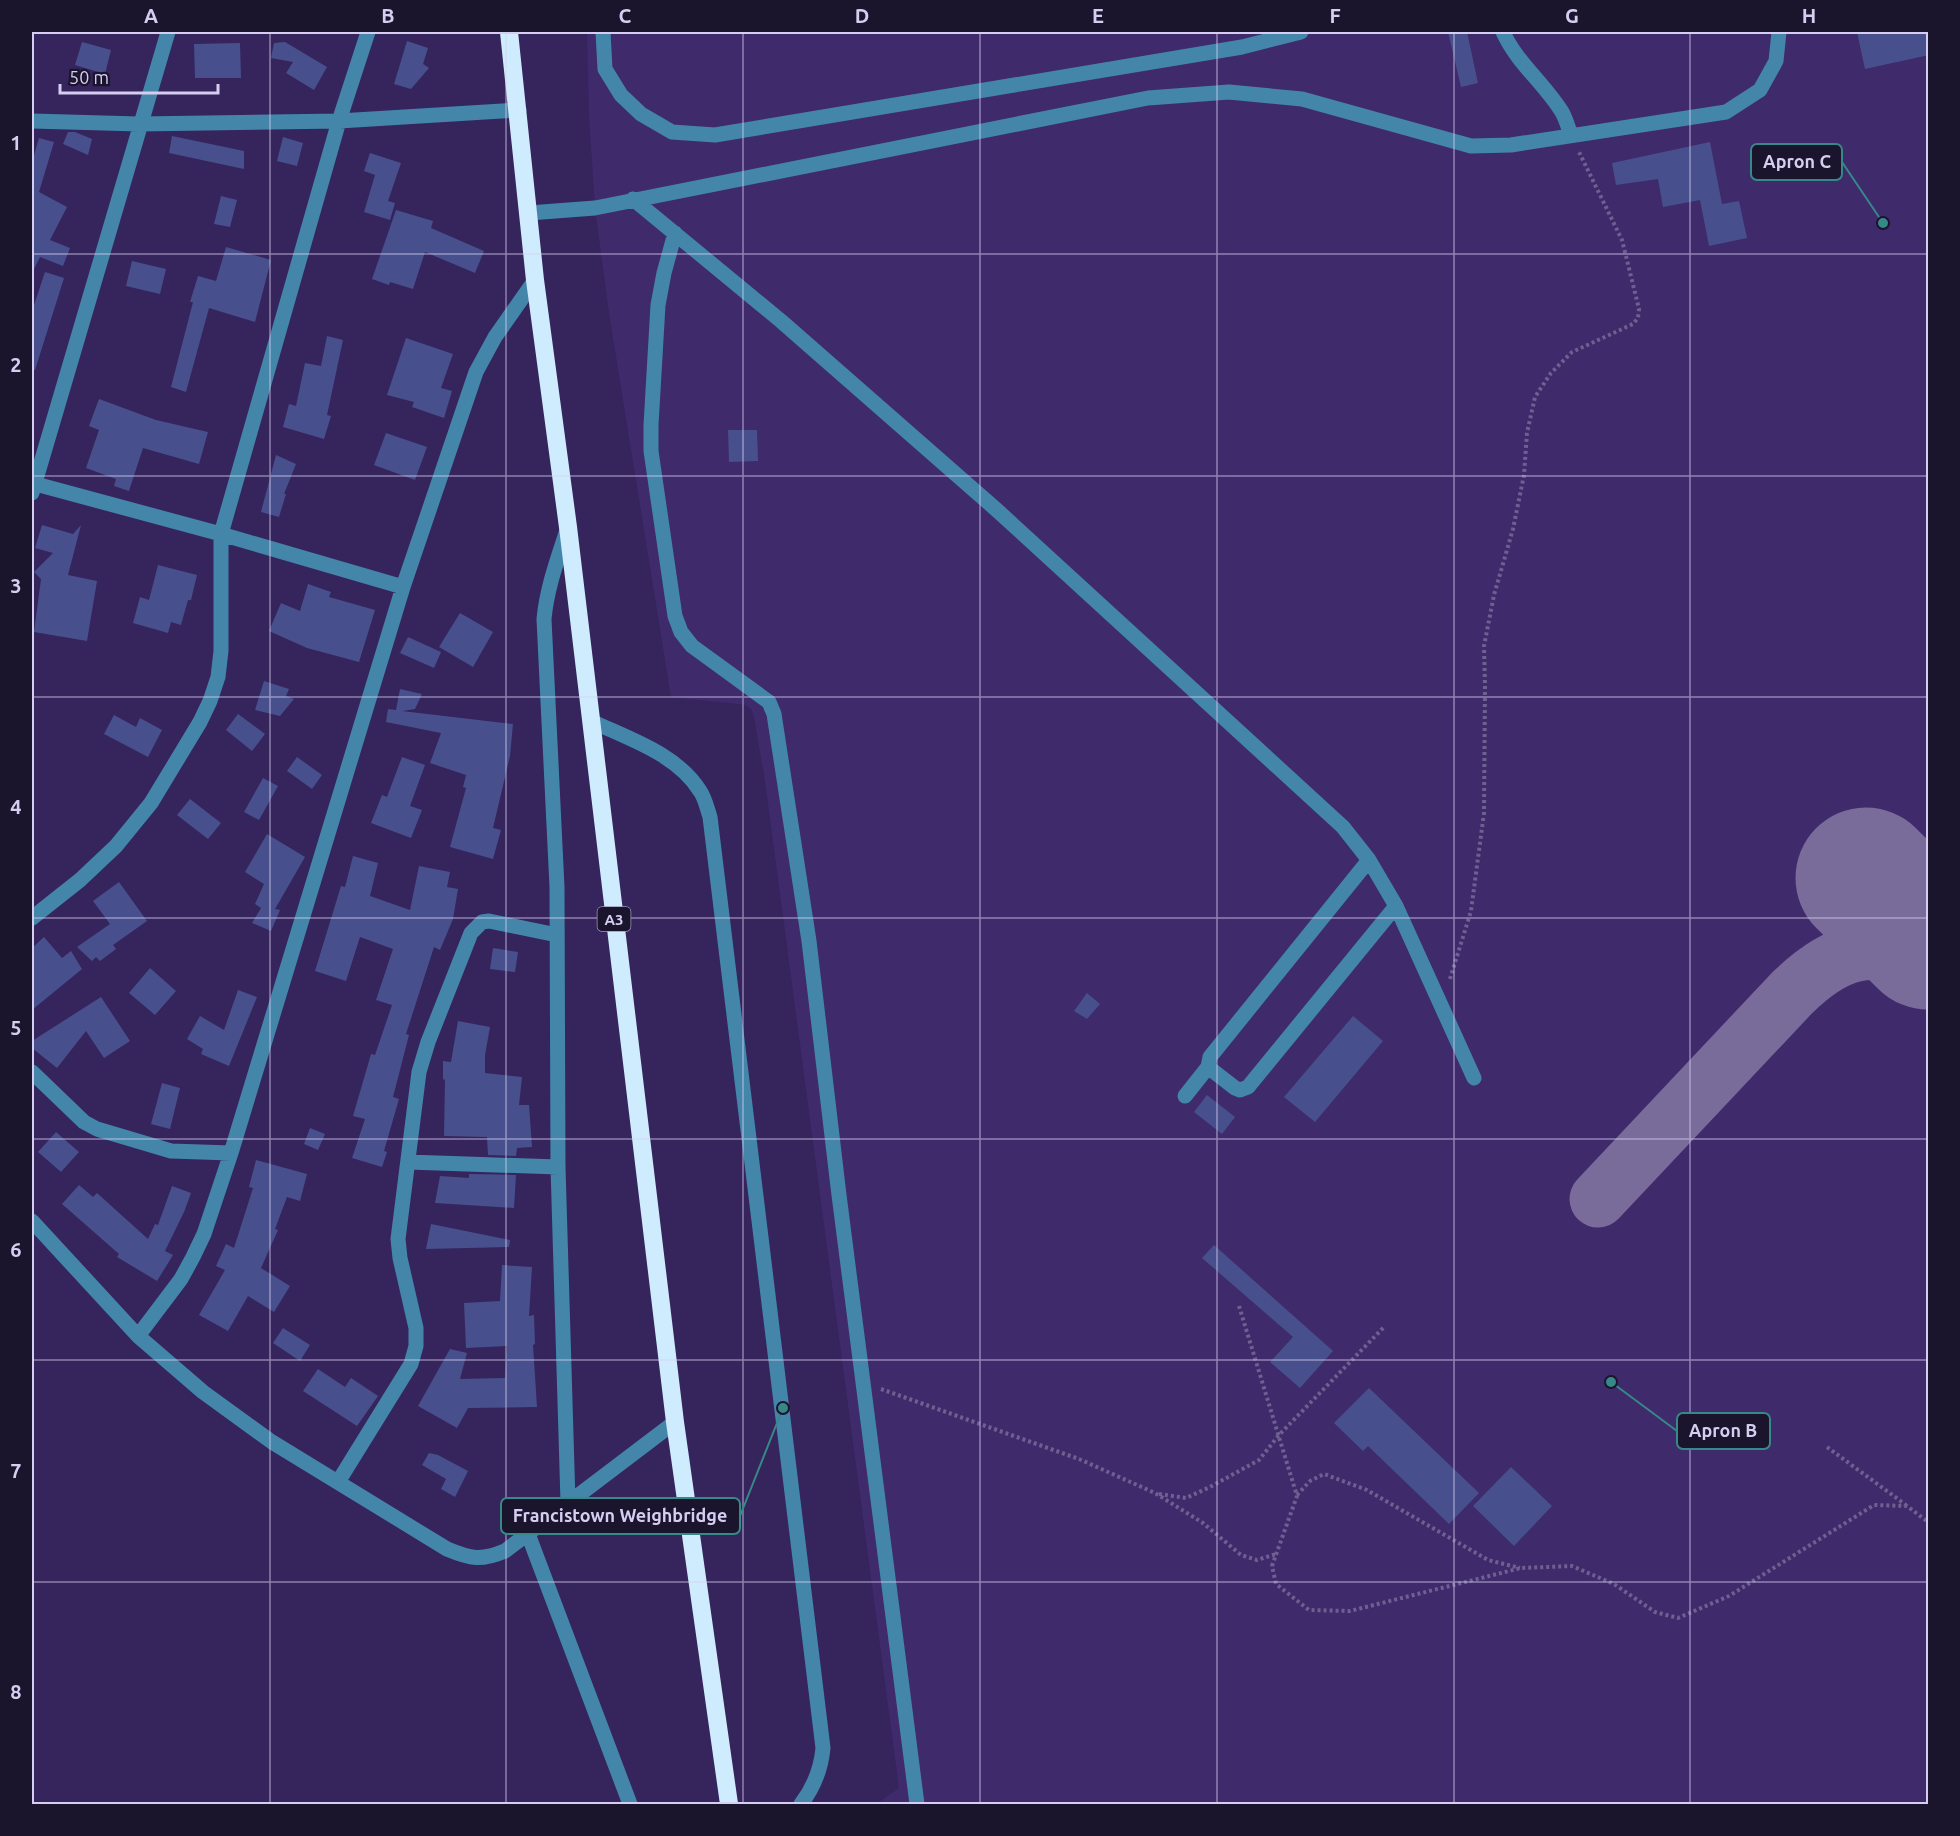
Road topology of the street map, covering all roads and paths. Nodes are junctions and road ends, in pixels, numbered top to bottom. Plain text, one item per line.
1 (168, 32) edge
2 (368, 32) edge
3 (509, 32) edge
4 (603, 32) edge
5 (1301, 32) edge
6 (1503, 32) edge
7 (1779, 32) edge
8 (519, 110) junction
9 (32, 121) edge
10 (339, 121) junction
11 (139, 124) junction
12 (1571, 135) junction
13 (633, 200) junction
14 (529, 213) junction
15 (675, 233) junction
16 (535, 280) junction
17 (33, 487) edge
18 (568, 528) junction
19 (221, 534) junction
20 (403, 587) junction
21 (591, 721) junction
22 (1369, 860) junction
23 (1396, 906) junction
24 (32, 918) edge
25 (557, 935) junction
26 (1441, 1006) junction
27 (1208, 1067) junction
28 (32, 1072) edge
29 (1474, 1078) dead end
30 (1185, 1096) dead end
31 (231, 1153) junction
32 (408, 1162) junction
33 (558, 1167) junction
34 (32, 1221) edge
35 (1239, 1306) dead end
36 (1385, 1326) dead end
37 (138, 1336) junction
38 (863, 1383) junction
39 (675, 1422) junction
40 (1279, 1435) junction
41 (1827, 1447) dead end
42 (338, 1482) junction
43 (1155, 1493) junction
44 (1297, 1496) junction
45 (568, 1502) junction
46 (1907, 1506) junction
47 (1929, 1522) edge
48 (528, 1534) junction
49 (1276, 1554) junction
50 (1521, 1568) junction
51 (630, 1804) edge
52 (729, 1804) edge
53 (801, 1804) edge
54 (917, 1804) edge

1 - 11 street
2 - 10 street
3 - 8 highway, A3
4 - 5 street
6 - 12 street
7 - 12 street
8 - 10 street
8 - 14 highway, A3
9 - 11 street
10 - 11 street
10 - 19 street
11 - 17 street
12 - 13 street
12 - 26 path
13 - 14 street
13 - 15 street
14 - 16 highway, A3
15 - 22 street
15 - 38 street
16 - 18 highway, A3
16 - 20 street
17 - 19 street
18 - 21 highway, A3
18 - 25 street
19 - 20 street
19 - 24 street
20 - 31 street
21 - 39 highway, A3
21 - 53 street
22 - 23 street
22 - 27 street
23 - 26 street
23 - 27 street
25 - 32 street
25 - 33 street
26 - 29 street
27 - 30 street
28 - 31 street
31 - 37 street
32 - 33 street
32 - 42 street
33 - 45 street
34 - 37 street
35 - 40 path
36 - 40 path
37 - 42 street
38 - 43 path
38 - 54 street
39 - 45 street
39 - 52 highway, A3
40 - 43 path
40 - 44 path
41 - 46 path
42 - 48 street
43 - 49 path
44 - 49 path
44 - 50 path
45 - 48 street
46 - 47 path
46 - 50 path
48 - 51 street
49 - 50 path

